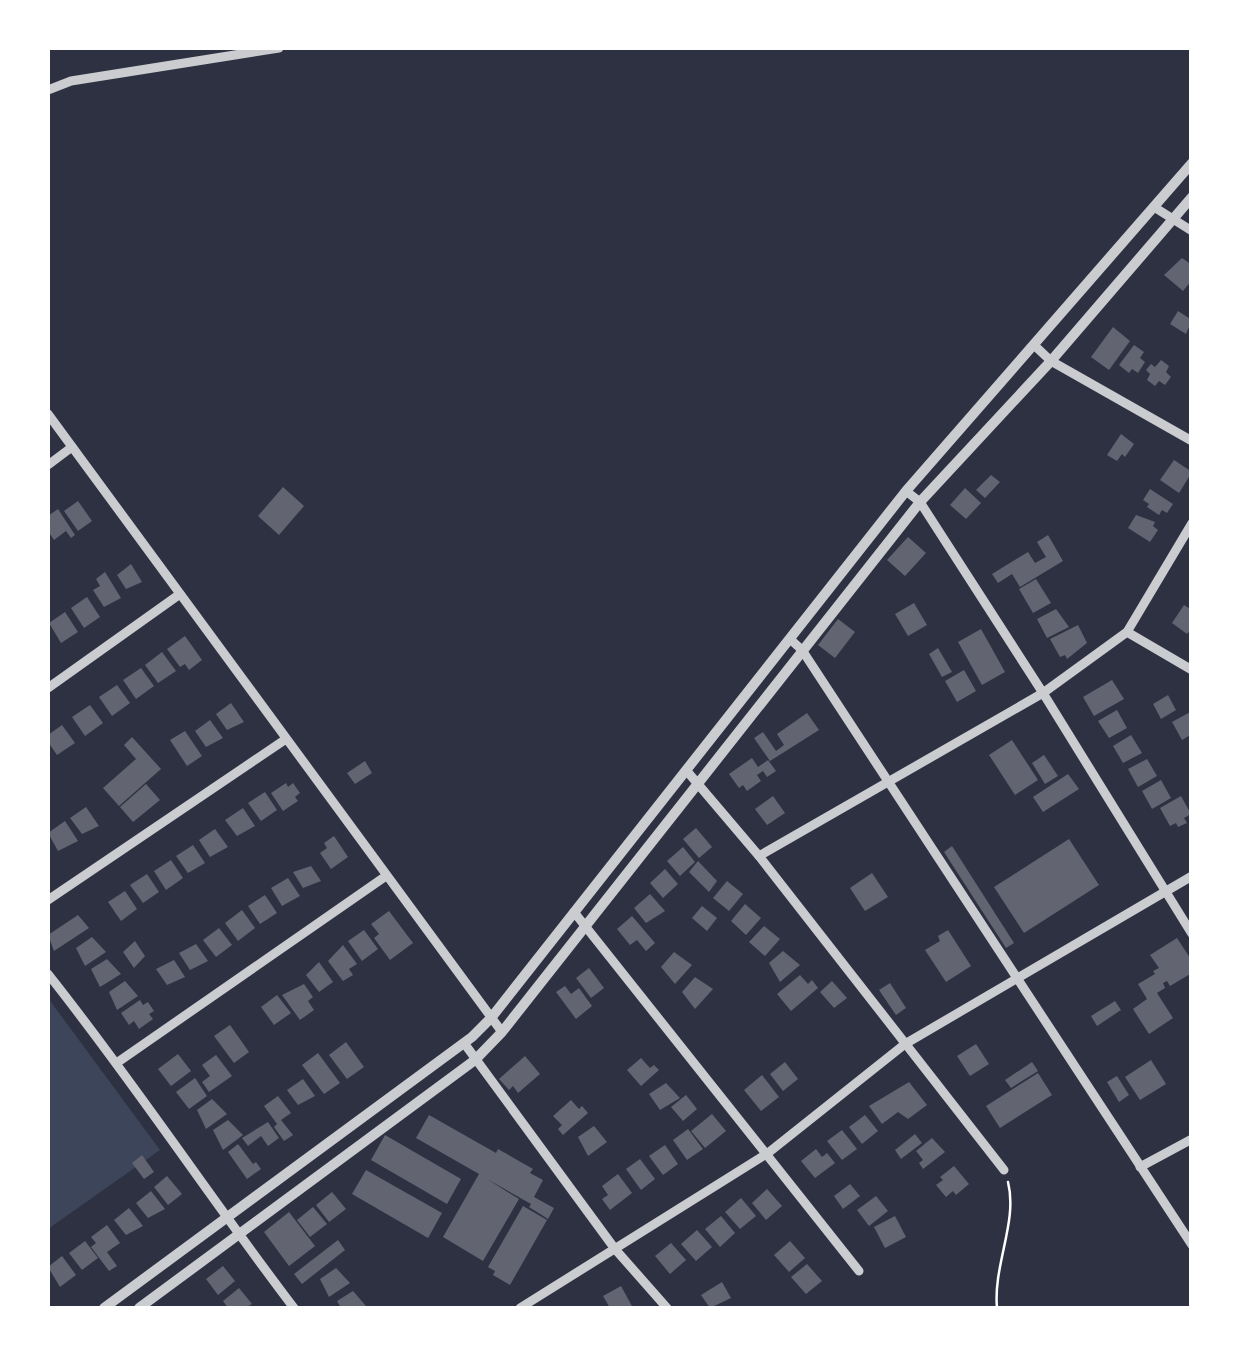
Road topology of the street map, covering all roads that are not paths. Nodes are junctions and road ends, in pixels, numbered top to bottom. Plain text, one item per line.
1 (279, 48) edge
2 (48, 90) edge
3 (1192, 163) edge
4 (1192, 197) edge
5 (1154, 207) junction
6 (1173, 220) junction
7 (1192, 231) edge
8 (1034, 345) junction
9 (1051, 361) junction
10 (48, 414) edge
11 (1192, 441) edge
12 (72, 447) junction
13 (48, 465) edge
14 (906, 491) junction
15 (920, 502) junction
16 (1192, 523) edge
17 (180, 594) junction
18 (1127, 632) junction
19 (790, 639) junction
20 (802, 650) junction
21 (1192, 670) edge
22 (48, 688) edge
23 (1043, 693) junction
24 (286, 739) junction
25 (686, 770) junction
26 (887, 782) junction
27 (700, 783) junction
28 (760, 856) junction
29 (386, 876) junction
30 (1192, 876) edge
31 (1165, 893) junction
32 (48, 900) edge
33 (574, 912) junction
34 (586, 927) junction
35 (1192, 934) edge
36 (48, 974) edge
37 (1016, 980) junction
38 (491, 1018) junction
39 (502, 1032) junction
40 (464, 1043) junction
41 (905, 1044) junction
42 (475, 1060) junction
43 (118, 1062) junction
44 (1192, 1139) edge
45 (768, 1153) junction
46 (1140, 1168) junction
47 (1004, 1170) road end
48 (225, 1217) junction
49 (237, 1233) junction
50 (1192, 1245) edge
51 (615, 1249) junction
52 (859, 1271) dead end
53 (527, 1307) edge
54 (104, 1308) edge
55 (139, 1308) edge
56 (294, 1308) edge
57 (667, 1308) edge

1 - 2 street
3 - 5 street
4 - 6 street
5 - 6 street
5 - 8 street
6 - 7 street
6 - 9 street
8 - 9 street
8 - 14 street
9 - 11 street
9 - 15 street
10 - 12 street
12 - 13 street
12 - 17 street
14 - 15 street
14 - 19 street
15 - 20 street
15 - 23 street
16 - 18 street
17 - 22 street
17 - 24 street
18 - 21 street
18 - 23 street
19 - 20 street
19 - 25 street
20 - 26 street
20 - 27 street
23 - 26 street
23 - 31 street
24 - 29 street
24 - 32 street
25 - 27 street
25 - 33 street
26 - 28 street
26 - 37 street
27 - 28 street
27 - 34 street
28 - 41 street
29 - 38 street
29 - 43 street
30 - 31 street
31 - 35 street
31 - 37 street
33 - 34 street
33 - 38 street
34 - 39 street
34 - 45 street
36 - 43 street
37 - 41 street
37 - 46 street
38 - 39 street
38 - 40 street
39 - 42 street
40 - 42 street
40 - 48 street
41 - 45 street
41 - 47 street
42 - 49 street
42 - 51 street
43 - 48 street
44 - 46 street
45 - 51 street
45 - 52 street
46 - 50 street
48 - 49 street
48 - 54 street
49 - 55 street
49 - 56 street
51 - 53 street
51 - 57 street

